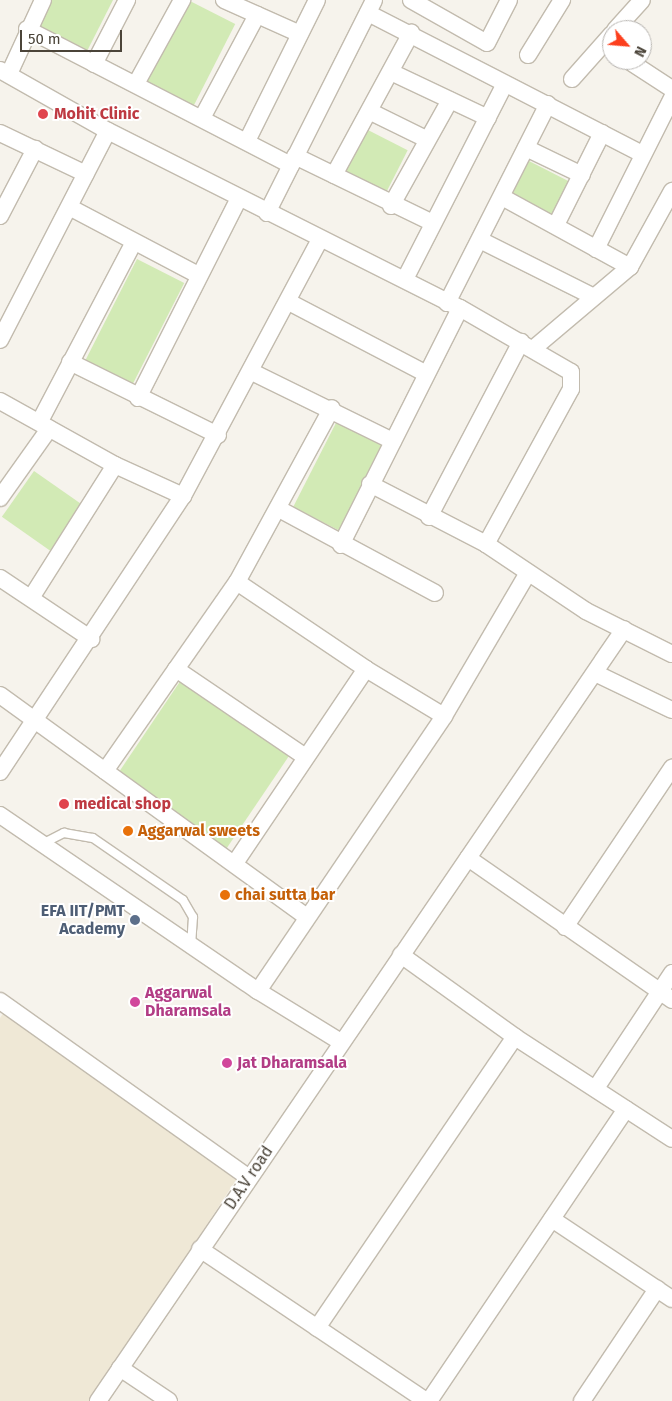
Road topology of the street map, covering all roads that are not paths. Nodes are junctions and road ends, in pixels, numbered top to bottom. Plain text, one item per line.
1 (43, 0) edge
2 (127, 0) edge
3 (182, 0) edge
4 (224, 0) edge
5 (317, 0) edge
6 (411, 0) edge
7 (509, 0) edge
8 (562, 0) edge
9 (642, 0) edge
10 (371, 6) edge
11 (437, 6) edge
12 (256, 15) junction
13 (624, 20) edge
14 (27, 29) junction
15 (411, 33) junction
16 (300, 34) junction
17 (602, 45) edge
18 (528, 56) dead end
19 (94, 64) junction
20 (643, 70) edge
21 (4, 72) edge
22 (393, 73) junction
23 (572, 79) dead end
24 (137, 82) junction
25 (505, 84) junction
26 (672, 89) edge
27 (672, 98) edge
28 (450, 100) junction
29 (548, 104) junction
30 (372, 112) junction
31 (202, 118) junction
32 (488, 118) junction
33 (108, 131) junction
34 (0, 133) edge
35 (602, 133) junction
36 (426, 139) junction
37 (247, 141) junction
38 (526, 148) junction
39 (35, 149) junction
40 (642, 154) junction
41 (293, 161) junction
42 (86, 174) junction
43 (582, 175) junction
44 (334, 176) junction
45 (672, 191) edge
46 (502, 197) junction
47 (239, 198) junction
48 (391, 206) junction
49 (71, 208) junction
50 (267, 213) junction
51 (0, 216) edge
52 (433, 222) junction
53 (556, 225) junction
54 (320, 239) junction
55 (480, 240) junction
56 (134, 242) junction
57 (596, 249) junction
58 (630, 266) junction
59 (198, 275) junction
60 (405, 279) junction
61 (592, 296) junction
62 (289, 302) junction
63 (453, 306) junction
64 (0, 340) edge
65 (527, 345) junction
66 (70, 362) junction
67 (252, 372) junction
68 (425, 373) junction
69 (138, 398) junction
70 (0, 401) edge
71 (332, 408) junction
72 (44, 425) junction
73 (218, 435) junction
74 (393, 441) junction
75 (115, 465) junction
76 (370, 484) junction
77 (184, 496) junction
78 (0, 498) edge
79 (280, 509) junction
80 (429, 517) junction
81 (486, 544) junction
82 (341, 545) junction
83 (528, 573) junction
84 (0, 578) edge
85 (237, 582) junction
86 (435, 593) dead end
87 (31, 598) junction
88 (624, 629) junction
89 (91, 639) junction
90 (672, 654) edge
91 (176, 669) junction
92 (366, 670) junction
93 (595, 674) junction
94 (0, 695) edge
95 (672, 710) edge
96 (444, 716) junction
97 (34, 718) junction
98 (304, 756) junction
99 (672, 768) edge
100 (106, 771) junction
101 (0, 772) edge
102 (0, 815) edge
103 (42, 844) junction
104 (468, 858) junction
105 (235, 862) junction
106 (305, 916) junction
107 (565, 927) junction
108 (190, 945) junction
109 (401, 955) junction
110 (672, 973) edge
111 (258, 991) junction
112 (666, 996) edge
113 (2, 1006) edge
114 (515, 1037) junction
115 (341, 1042) junction
116 (596, 1088) junction
117 (626, 1109) junction
118 (672, 1139) edge
119 (249, 1178) junction
120 (552, 1219) junction
121 (200, 1250) junction
122 (657, 1289) junction
123 (672, 1298) edge
124 (317, 1328) junction
125 (120, 1368) junction
126 (98, 1401) edge
127 (169, 1401) edge
128 (428, 1401) edge
129 (582, 1401) edge

1 - 14 street
2 - 19 street
3 - 24 street
4 - 12 street
5 - 16 street
6 - 11 street
7 - 11 street
8 - 18 street
9 - 13 street
10 - 15 street
10 - 41 street
12 - 16 street
12 - 31 street
14 - 19 street
14 - 21 street
15 - 22 street
15 - 25 street
16 - 37 street
17 - 23 street
19 - 24 street
20 - 26 street
21 - 33 street
22 - 28 street
22 - 30 street
24 - 31 street
25 - 29 street
25 - 32 street
27 - 40 street
28 - 32 street
28 - 36 street
29 - 35 street
29 - 38 street
30 - 36 street
30 - 44 street
31 - 37 street
32 - 52 street
33 - 42 street
33 - 47 street
34 - 39 street
35 - 40 street
35 - 43 street
36 - 48 street
37 - 41 street
38 - 43 street
38 - 46 street
39 - 42 street
39 - 51 street
40 - 57 street
41 - 44 street
41 - 50 street
42 - 49 street
43 - 53 street
44 - 48 street
45 - 58 street
46 - 53 street
46 - 55 street
47 - 50 street
47 - 59 street
48 - 52 street
49 - 56 street
49 - 64 street
50 - 54 street
52 - 60 street
53 - 57 street
54 - 60 street
54 - 62 street
55 - 61 street
55 - 63 street
56 - 59 street
56 - 66 street
57 - 58 street
58 - 61 street
59 - 69 street
60 - 63 street
61 - 65 street
62 - 67 street
62 - 68 street
63 - 65 street
63 - 68 street
65 - 80 street
65 - 81 street
66 - 69 street
66 - 72 street
67 - 71 street
67 - 73 street
68 - 74 street
69 - 73 street
70 - 72 street
71 - 74 street
71 - 79 street
72 - 75 street
72 - 78 street
73 - 77 street
74 - 76 street
75 - 77 street
75 - 87 street
76 - 80 street
76 - 82 street
77 - 89 street
79 - 82 street
79 - 85 street
80 - 81 street
81 - 83 street
82 - 86 street
83 - 88 street
83 - 96 street
84 - 87 street
85 - 91 street
85 - 92 street
87 - 89 street
88 - 90 street
88 - 93 street, D.A.V road
89 - 97 street
91 - 98 street
91 - 100 street
92 - 96 street
92 - 98 street
93 - 95 street
93 - 104 street, D.A.V road
94 - 97 street
96 - 106 street
97 - 100 street
97 - 101 street
98 - 105 street
99 - 107 street
100 - 105 street
102 - 103 street
103 - 108 street
103 - 108 lane
104 - 107 street
104 - 109 street, D.A.V road
105 - 106 street
106 - 111 street
107 - 112 street
108 - 111 street
109 - 114 street
109 - 115 street, D.A.V road
110 - 112 street
111 - 115 street
112 - 116 street
113 - 119 street
114 - 116 street
114 - 124 street
115 - 119 street, D.A.V road
116 - 117 street
117 - 118 street
117 - 120 street
119 - 121 street, D.A.V road
120 - 122 street
120 - 128 street
121 - 124 street
121 - 125 street, D.A.V road
122 - 123 street
122 - 129 street
124 - 128 street
125 - 126 street, D.A.V road
125 - 127 street

